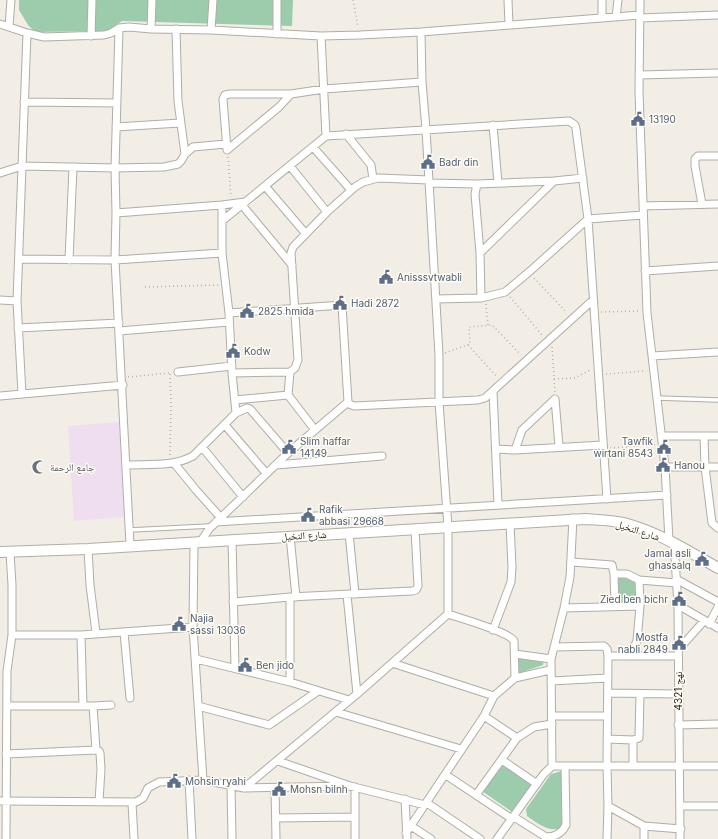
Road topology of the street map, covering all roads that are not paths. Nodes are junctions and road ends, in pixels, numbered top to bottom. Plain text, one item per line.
1 (11, 0) edge
2 (92, 0) edge
3 (152, 0) edge
4 (213, 0) edge
5 (277, 0) edge
6 (508, 0) edge
7 (602, 0) edge
8 (618, 0) edge
9 (640, 0) edge
10 (718, 15) edge
11 (640, 16) junction
12 (616, 17) junction
13 (602, 18) junction
14 (0, 24) edge
15 (509, 25) junction
16 (9, 26) junction
17 (119, 28) junction
18 (151, 29) junction
19 (176, 29) junction
20 (211, 30) junction
21 (421, 32) junction
22 (27, 33) junction
23 (277, 34) junction
24 (91, 36) junction
25 (321, 36) junction
26 (718, 73) edge
27 (640, 75) junction
28 (422, 82) junction
29 (324, 89) junction
30 (291, 94) junction
31 (24, 102) junction
32 (117, 103) junction
33 (180, 123) junction
34 (492, 125) junction
35 (116, 127) junction
36 (426, 129) junction
37 (346, 134) junction
38 (326, 136) junction
39 (313, 146) junction
40 (227, 147) junction
41 (185, 154) junction
42 (718, 156) edge
43 (22, 166) junction
44 (290, 166) junction
45 (73, 167) junction
46 (115, 168) junction
47 (0, 172) edge
48 (583, 178) junction
49 (373, 179) junction
50 (554, 181) junction
51 (429, 182) junction
52 (498, 183) junction
53 (477, 184) junction
54 (265, 186) junction
55 (351, 190) junction
56 (244, 204) junction
57 (702, 204) junction
58 (718, 204) edge
59 (222, 205) junction
60 (643, 206) junction
61 (327, 212) junction
62 (116, 213) junction
63 (643, 215) junction
64 (588, 219) junction
65 (222, 221) junction
66 (306, 234) junction
67 (222, 253) junction
68 (480, 253) junction
69 (19, 259) junction
70 (69, 260) junction
71 (115, 260) junction
72 (292, 264) junction
73 (718, 266) edge
74 (645, 271) junction
75 (483, 297) junction
76 (436, 299) junction
77 (0, 300) edge
78 (593, 300) junction
79 (17, 301) junction
80 (295, 308) junction
81 (229, 313) junction
82 (229, 322) junction
83 (119, 327) junction
84 (18, 328) junction
85 (718, 352) edge
86 (652, 356) junction
87 (232, 370) junction
88 (178, 372) road end
89 (290, 372) junction
90 (122, 382) junction
91 (493, 391) junction
92 (22, 394) junction
93 (288, 395) junction
94 (0, 396) edge
95 (657, 398) junction
96 (235, 400) junction
97 (718, 400) edge
98 (348, 402) junction
99 (439, 402) junction
100 (236, 413) junction
101 (225, 425) junction
102 (315, 430) junction
103 (661, 436) junction
104 (704, 436) junction
105 (718, 436) edge
106 (559, 446) junction
107 (202, 447) junction
108 (603, 447) junction
109 (496, 449) junction
110 (515, 450) junction
111 (288, 453) junction
112 (382, 456) dead end
113 (172, 463) junction
114 (126, 465) junction
115 (276, 465) junction
116 (665, 467) junction
117 (705, 467) junction
118 (718, 467) edge
119 (266, 474) junction
120 (666, 495) junction
121 (243, 497) junction
122 (607, 499) junction
123 (498, 505) junction
124 (446, 508) junction
125 (573, 518) junction
126 (217, 522) junction
127 (510, 523) junction
128 (448, 527) junction
129 (718, 528) edge
130 (415, 529) junction
131 (130, 530) junction
132 (349, 533) junction
133 (290, 536) junction
134 (232, 539) junction
135 (197, 541) junction
136 (672, 542) junction
137 (130, 545) junction
138 (88, 549) junction
139 (5, 552) edge
140 (572, 562) junction
141 (718, 568) edge
142 (614, 574) junction
143 (639, 580) junction
144 (677, 581) junction
145 (347, 594) junction
146 (355, 594) junction
147 (293, 597) junction
148 (233, 602) junction
149 (718, 602) edge
150 (678, 605) junction
151 (615, 606) junction
152 (640, 606) junction
153 (718, 607) edge
154 (564, 608) junction
155 (448, 614) junction
156 (707, 622) junction
157 (193, 627) junction
158 (718, 628) edge
159 (493, 630) junction
160 (124, 632) junction
161 (96, 634) junction
162 (12, 635) junction
163 (81, 635) junction
164 (555, 647) junction
165 (678, 653) junction
166 (515, 654) junction
167 (608, 656) junction
168 (623, 656) junction
169 (196, 659) junction
170 (551, 660) junction
171 (392, 663) junction
172 (235, 668) junction
173 (550, 670) junction
174 (3, 671) edge
175 (515, 678) junction
176 (608, 678) junction
177 (551, 681) junction
178 (290, 682) junction
179 (318, 691) junction
180 (608, 693) junction
181 (357, 694) junction
182 (640, 694) junction
183 (678, 694) junction
184 (494, 696) junction
185 (130, 698) dead end
186 (349, 700) junction
187 (111, 705) dead end
188 (7, 706) junction
189 (83, 706) junction
190 (93, 706) junction
191 (198, 706) junction
192 (336, 712) junction
193 (484, 716) junction
194 (552, 716) junction
195 (607, 716) junction
196 (552, 724) junction
197 (718, 724) edge
198 (678, 725) junction
199 (3, 738) edge
200 (517, 738) junction
201 (607, 739) junction
202 (633, 740) junction
203 (96, 750) junction
204 (461, 750) junction
205 (6, 754) junction
206 (502, 760) junction
207 (278, 761) junction
208 (552, 766) junction
209 (565, 766) junction
210 (607, 766) junction
211 (633, 766) junction
212 (679, 766) junction
213 (718, 766) edge
214 (446, 775) junction
215 (189, 780) junction
216 (203, 780) junction
217 (537, 784) junction
218 (231, 786) junction
219 (352, 786) junction
220 (244, 788) junction
221 (275, 788) junction
222 (476, 795) junction
223 (405, 799) junction
224 (3, 801) edge
225 (99, 802) junction
226 (132, 803) junction
227 (426, 804) junction
228 (608, 806) junction
229 (680, 806) junction
230 (718, 806) edge
231 (356, 817) junction
232 (276, 818) junction
233 (513, 818) junction
234 (411, 826) junction
235 (644, 826) junction
236 (681, 828) junction
237 (406, 836) edge
238 (6, 839) edge
239 (134, 839) edge
240 (192, 839) edge
241 (232, 839) edge
242 (276, 839) edge
243 (355, 839) edge
244 (431, 839) edge
245 (480, 839) edge
246 (497, 839) edge
247 (607, 839) edge
248 (644, 839) edge
249 (680, 839) edge

1 - 16 street
2 - 24 street
3 - 18 street
4 - 20 street
5 - 23 street
6 - 15 street
7 - 13 street
8 - 12 street
9 - 11 street, نهج 4321
10 - 11 street
11 - 12 street
11 - 27 street, نهج 4321
12 - 13 street
13 - 15 street
14 - 16 street
15 - 21 street
16 - 22 street
17 - 18 street
17 - 24 street
17 - 32 street
18 - 19 street
19 - 20 street
19 - 33 street
20 - 23 street
21 - 25 street
21 - 28 street
22 - 24 street
22 - 31 street
23 - 25 street
25 - 29 street
26 - 27 street
27 - 60 street, نهج 4321
28 - 29 street
28 - 36 street
29 - 30 street
29 - 38 street
30 - 40 street
30 - 40 street
31 - 32 street
31 - 43 street
32 - 35 street
33 - 35 street
33 - 41 street
34 - 36 street
34 - 48 street
34 - 52 street
35 - 46 street
36 - 37 street
36 - 51 street
37 - 38 street
37 - 49 street
38 - 39 street
39 - 44 street
39 - 55 street
40 - 41 street
41 - 46 street
42 - 57 street
43 - 45 street
43 - 47 street
43 - 69 street
44 - 54 street
44 - 61 street
45 - 46 street
45 - 70 street
46 - 62 street
48 - 50 street
48 - 64 street
49 - 51 street
49 - 55 street
50 - 52 street
50 - 68 street
51 - 53 street
51 - 76 street
52 - 53 street
53 - 68 street
54 - 56 street
54 - 66 street
55 - 61 street
56 - 59 street
56 - 65 street
56 - 72 street
57 - 58 street
57 - 60 street
59 - 62 street
59 - 65 street
60 - 63 street, نهج 4321
61 - 66 street
62 - 71 street
63 - 64 street
63 - 74 street, نهج 4321
64 - 75 street
64 - 78 street
65 - 67 street
66 - 72 street
67 - 71 street
67 - 81 street
68 - 75 street
69 - 70 street
69 - 79 street
70 - 71 street
71 - 83 street
72 - 80 street
73 - 74 street
74 - 86 street, نهج 4321
75 - 76 street
76 - 99 street
77 - 79 street
78 - 91 street
78 - 108 street
79 - 84 street
80 - 81 street
80 - 89 street
80 - 98 street
81 - 82 street
82 - 83 street
82 - 87 street
83 - 84 street
83 - 90 street
84 - 92 street
85 - 86 street
86 - 95 street, نهج 4321
87 - 88 street
87 - 89 street
87 - 96 street
89 - 93 street
90 - 92 street
90 - 114 street
91 - 99 street
91 - 109 street
92 - 94 street
93 - 96 street
93 - 102 street
95 - 97 lane
95 - 103 street, نهج 4321
96 - 100 street
98 - 99 street
98 - 102 street
99 - 124 street
100 - 101 street
100 - 111 street
101 - 107 street
101 - 119 street
102 - 111 street
103 - 104 street
103 - 116 street, نهج 4321
104 - 105 street
104 - 117 street
106 - 108 street
106 - 110 street
106 - 110 street
107 - 113 street
107 - 121 street
108 - 122 street
109 - 110 street
109 - 123 street
111 - 115 street
112 - 115 street
113 - 114 street
113 - 126 street
114 - 131 street
115 - 119 street
116 - 117 street
116 - 120 street, نهج 4321
117 - 118 street
117 - 129 street
119 - 121 street
120 - 122 street
120 - 136 street, نهج 4321
121 - 126 street
122 - 123 street
123 - 124 street
124 - 126 street
124 - 128 street
125 - 127 main road, شارع النخيل
125 - 136 main road, شارع النخيل
125 - 140 street
126 - 131 lane
126 - 135 street
127 - 128 main road, شارع النخيل
127 - 159 street
128 - 130 main road, شارع النخيل
128 - 155 street
130 - 132 main road, شارع النخيل
130 - 146 street
131 - 137 street
132 - 133 main road, شارع النخيل
132 - 146 street
133 - 134 main road, شارع النخيل
133 - 147 street
134 - 135 main road, شارع النخيل
134 - 148 street
135 - 137 main road, شارع النخيل
135 - 157 street
136 - 141 main road, شارع النخيل
136 - 144 street, نهج 4321
137 - 138 main road, شارع النخيل
138 - 139 main road, شارع النخيل
138 - 161 street
139 - 162 street
140 - 142 street
140 - 154 street
142 - 143 street
142 - 151 street
143 - 144 street
143 - 152 street
144 - 149 street
144 - 150 street, نهج 4321
145 - 146 street
145 - 147 street
145 - 181 street
147 - 148 street
147 - 178 street
148 - 172 street
150 - 156 street
150 - 165 street, نهج 4321
151 - 152 street
151 - 154 street
152 - 168 street
153 - 156 street
154 - 164 street
155 - 159 street
155 - 171 street
156 - 158 street
156 - 165 street
157 - 160 street
157 - 169 street
159 - 166 street
160 - 161 street
160 - 185 street
161 - 163 street
162 - 163 street
162 - 174 street
163 - 189 street
164 - 167 street
164 - 170 street
165 - 168 street
165 - 183 street, نهج 4321
166 - 170 street
166 - 175 street
167 - 168 street
167 - 176 street
169 - 172 street
169 - 191 street
170 - 173 street
171 - 181 street
171 - 184 street
172 - 178 street
173 - 175 street
173 - 177 street
174 - 188 street
175 - 184 street
176 - 177 street
176 - 180 street
177 - 194 street
178 - 179 street
179 - 186 street
179 - 191 street
180 - 182 street
180 - 195 street
181 - 186 street
182 - 183 street
182 - 202 street
183 - 198 street, نهج 4321
184 - 193 street
186 - 192 street
187 - 190 street
188 - 189 street
188 - 199 street
189 - 190 street
190 - 203 street
191 - 216 street
192 - 204 street
192 - 207 street
193 - 200 street
193 - 204 street
194 - 195 street
194 - 196 street
195 - 201 street
196 - 200 street
196 - 208 street
197 - 198 street
198 - 212 street, نهج 4321
199 - 205 street
200 - 206 street
201 - 202 street
201 - 210 street
202 - 211 street
203 - 205 street
203 - 225 street
204 - 214 street
205 - 224 street
206 - 217 street
206 - 222 street
207 - 219 street
207 - 220 street
208 - 209 street
208 - 217 street
209 - 210 street
209 - 233 street
210 - 211 street
210 - 228 street
211 - 212 street
212 - 213 street
212 - 229 street, نهج 4321
214 - 222 street
214 - 227 street
215 - 216 street
215 - 226 street
215 - 240 street
216 - 218 street
217 - 233 street
218 - 220 street
218 - 241 street
219 - 221 street
219 - 223 street
219 - 231 street
220 - 221 street
221 - 232 street
222 - 233 street
223 - 227 street
223 - 237 street
224 - 225 street
224 - 238 street
225 - 226 street
226 - 239 street
227 - 234 street
227 - 245 street
228 - 235 street
228 - 247 street
229 - 230 street
229 - 236 street, نهج 4321
231 - 232 street
231 - 243 street
232 - 242 street
233 - 246 street
234 - 237 street
234 - 244 street
235 - 236 street
235 - 248 street
236 - 249 street, نهج 4321

